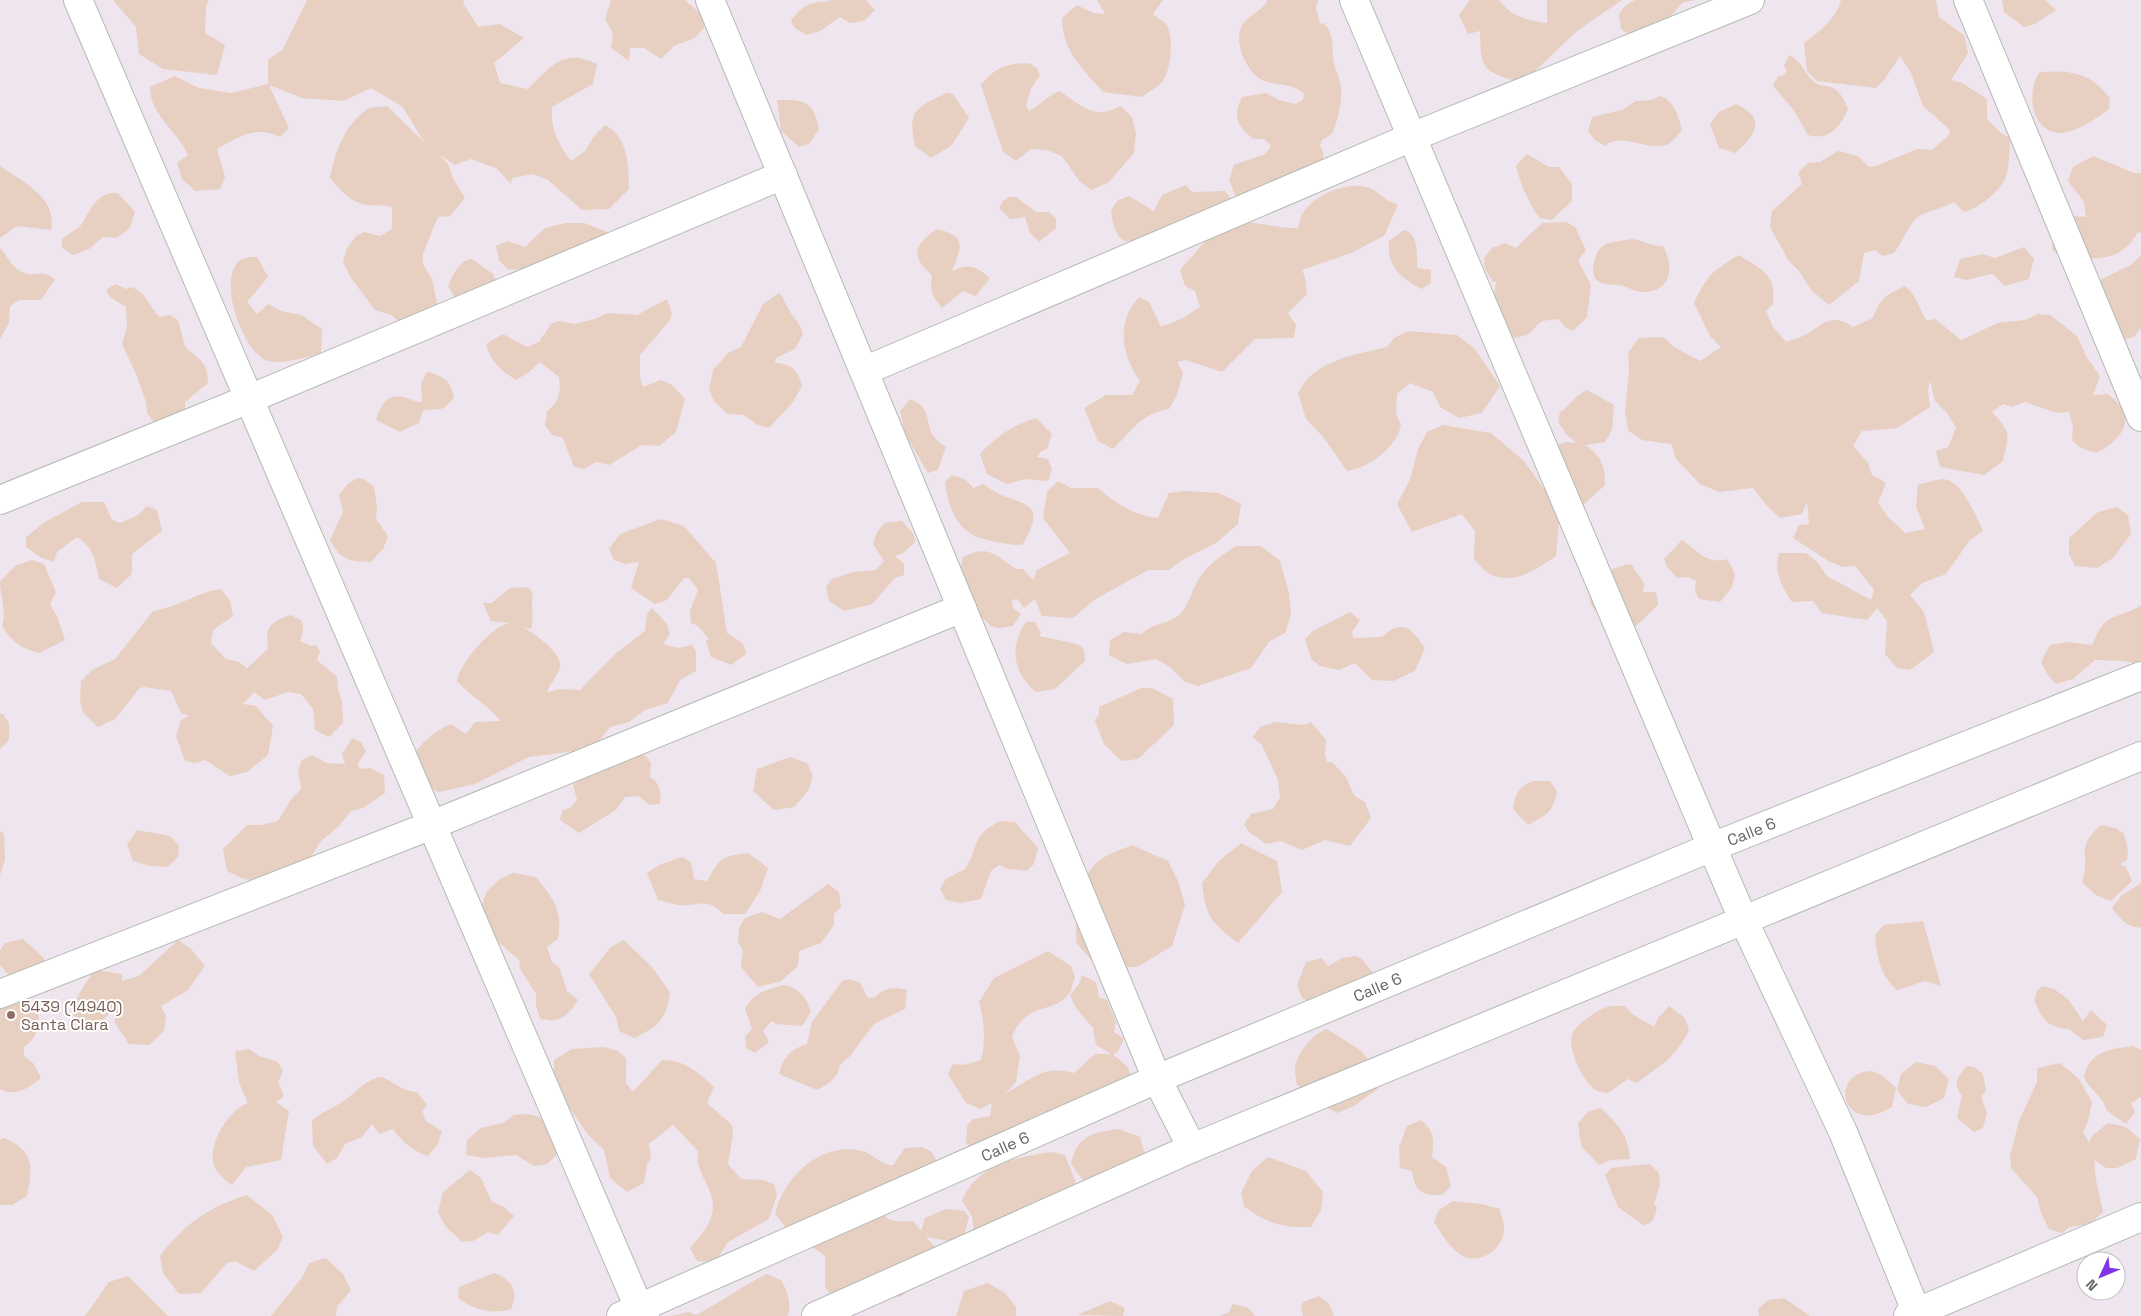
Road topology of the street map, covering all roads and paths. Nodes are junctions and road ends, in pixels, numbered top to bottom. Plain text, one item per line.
1 (78, 0) edge
2 (710, 0) edge
3 (1354, 0) edge
4 (1750, 0) edge
5 (1968, 0) edge
6 (1412, 137) junction
7 (783, 175) junction
8 (864, 371) junction
9 (250, 399) junction
10 (2141, 417) edge
11 (0, 500) edge
12 (962, 608) junction
13 (2141, 676) edge
14 (2141, 756) edge
15 (432, 825) junction
16 (1712, 847) junction
17 (1743, 919) junction
18 (0, 994) edge
19 (1157, 1079) junction
20 (1192, 1148) junction
21 (2141, 1217) edge
22 (635, 1313) edge
23 (1914, 1315) edge
24 (816, 1316) edge

1 - 9 street
2 - 7 street
3 - 6 street
4 - 6 street
5 - 10 street
6 - 8 street
6 - 16 street
7 - 8 street
7 - 9 street
8 - 12 street
9 - 11 street
9 - 15 street
12 - 15 street
12 - 19 street
13 - 16 street, Calle 6
14 - 17 street
15 - 18 street
15 - 22 street
16 - 17 street
16 - 19 street, Calle 6
17 - 20 street
17 - 23 street
19 - 20 street
19 - 22 street, Calle 6
20 - 24 street
21 - 23 street

